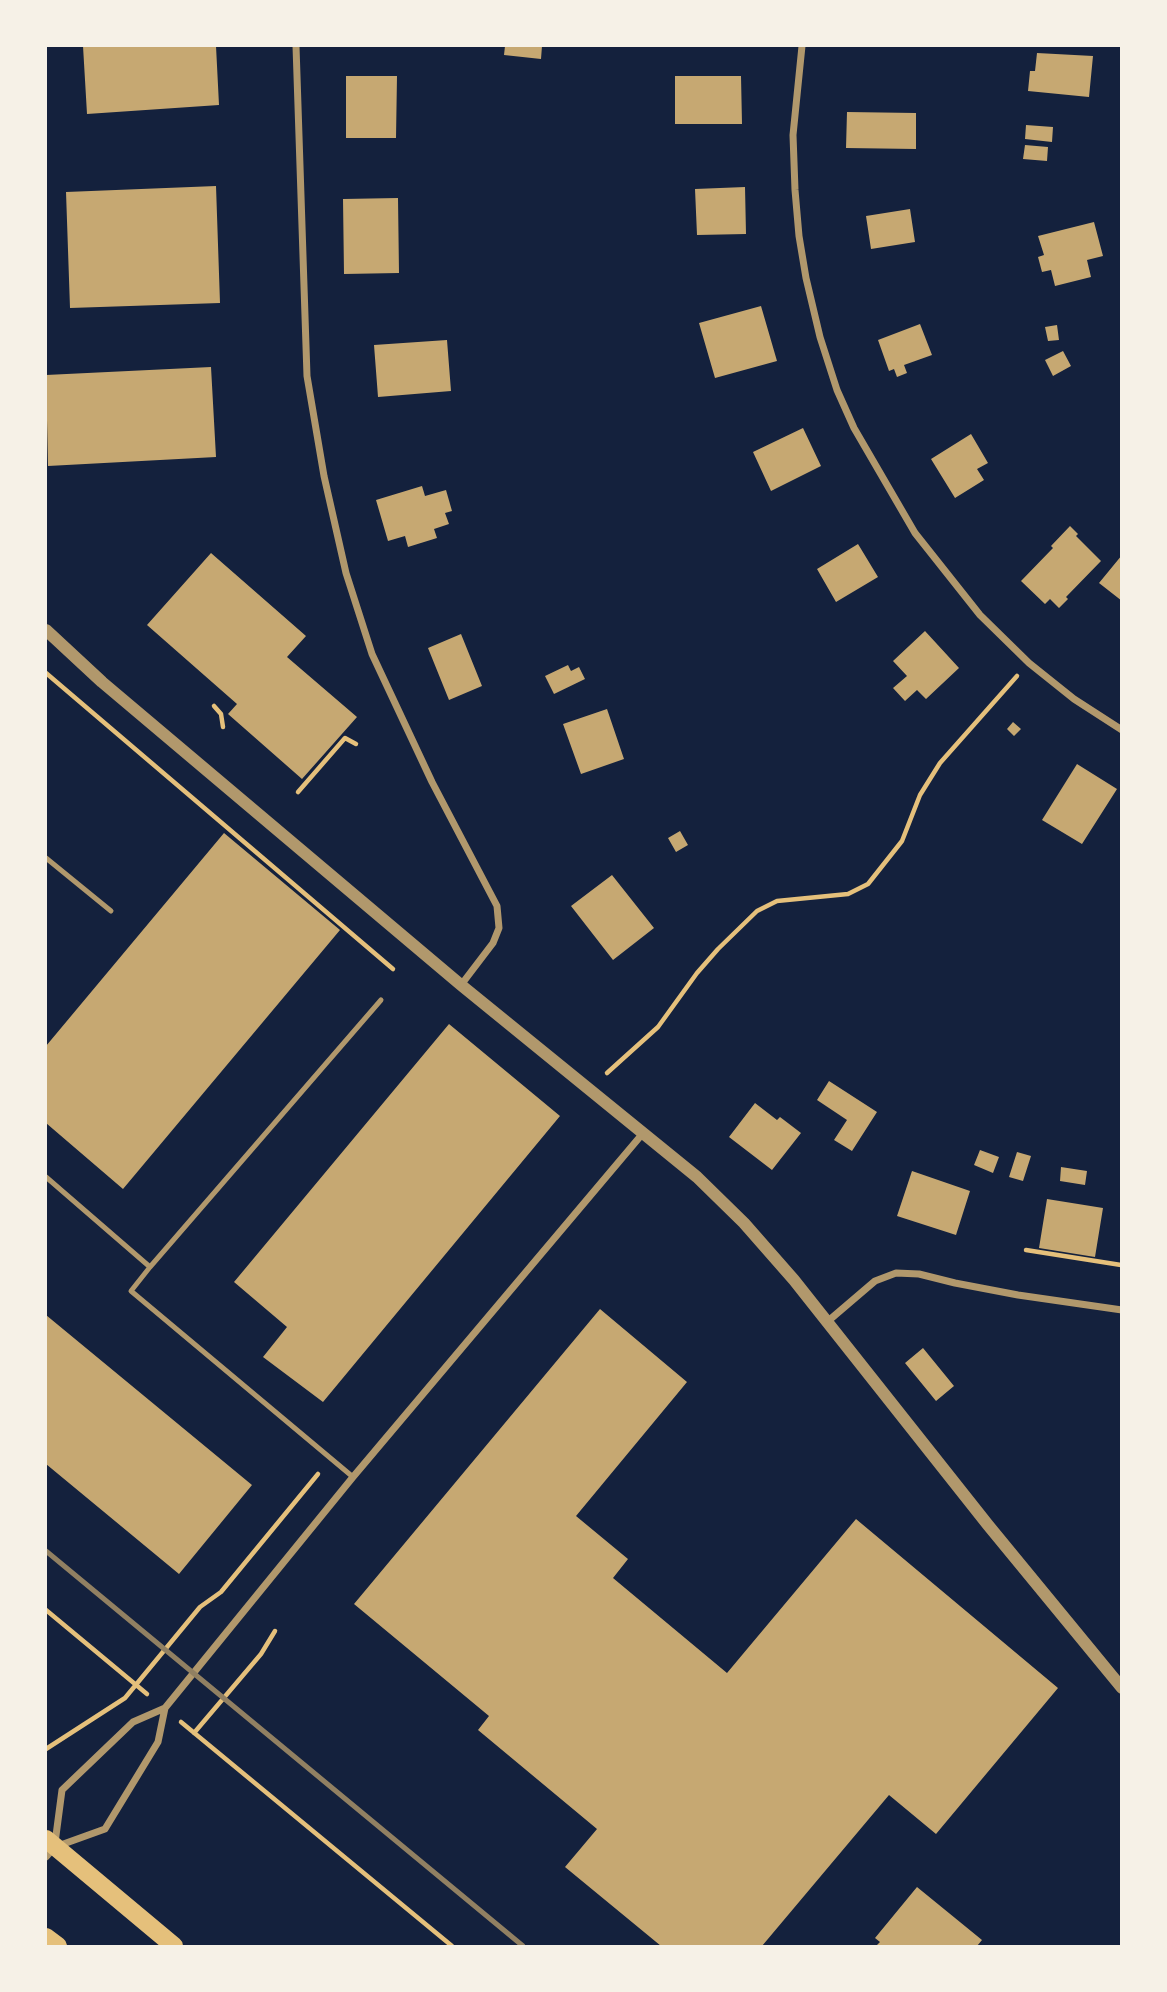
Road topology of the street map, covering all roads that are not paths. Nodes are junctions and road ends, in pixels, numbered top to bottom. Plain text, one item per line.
1 (296, 46) edge
2 (802, 46) edge
3 (46, 630) edge
4 (1122, 730) edge
5 (46, 859) edge
6 (111, 911) dead end
7 (461, 985) junction
8 (381, 1000) dead end
9 (644, 1132) junction
10 (46, 1177) edge
11 (150, 1267) junction
12 (1122, 1310) edge
13 (827, 1322) junction
14 (353, 1477) junction
15 (1122, 1688) edge
16 (165, 1709) junction
17 (49, 1848) edge
18 (46, 1937) edge
19 (58, 1947) edge
20 (174, 1947) edge

1 - 7 street
2 - 4 street
3 - 7 street
5 - 6 lane
7 - 9 street
8 - 11 lane
9 - 13 street
9 - 14 street
10 - 11 lane
11 - 14 lane
12 - 13 street
13 - 15 street
14 - 16 street
16 - 17 street
16 - 17 street
17 - 20 main road
18 - 19 main road

